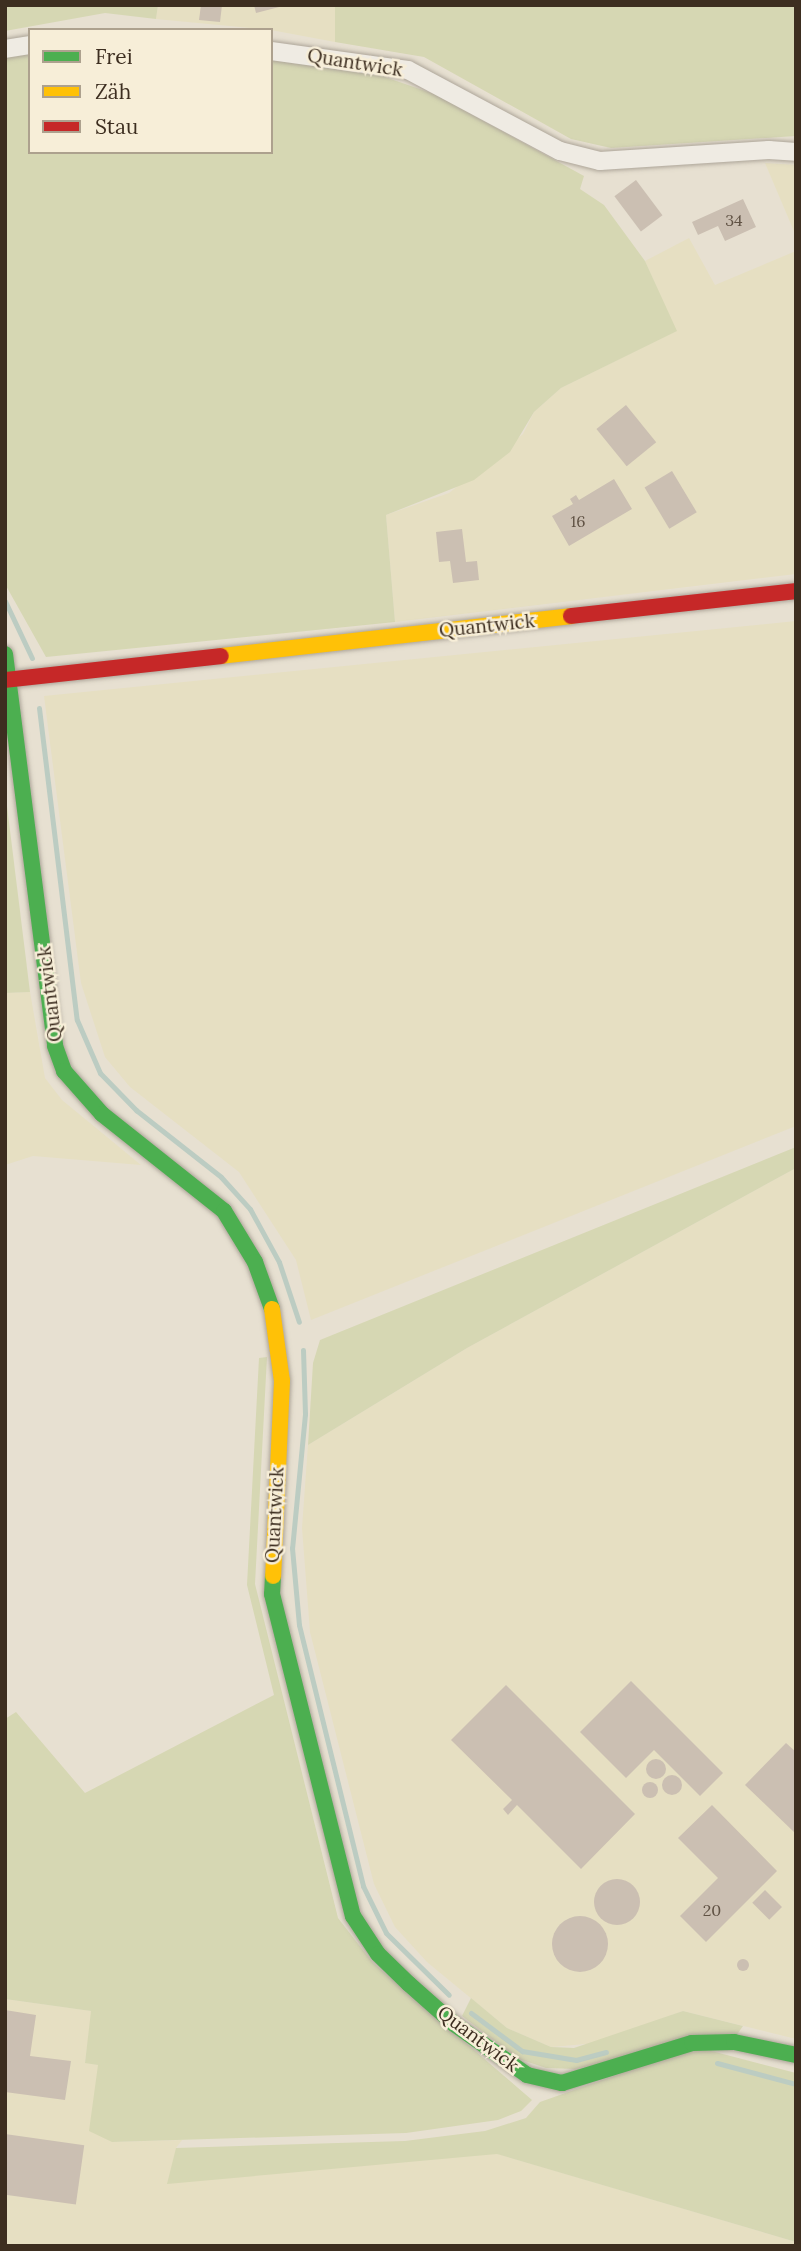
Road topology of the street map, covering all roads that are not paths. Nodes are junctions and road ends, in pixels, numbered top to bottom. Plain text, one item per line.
1 (28, 45) edge
2 (5, 49) edge
3 (273, 51) edge
4 (796, 152) edge
5 (796, 591) edge
6 (5, 654) edge
7 (8, 679) edge
8 (796, 2055) edge

1 - 2 street
3 - 4 street, Quantwick
5 - 7 street, Quantwick
6 - 7 street, Quantwick
7 - 8 street, Quantwick

